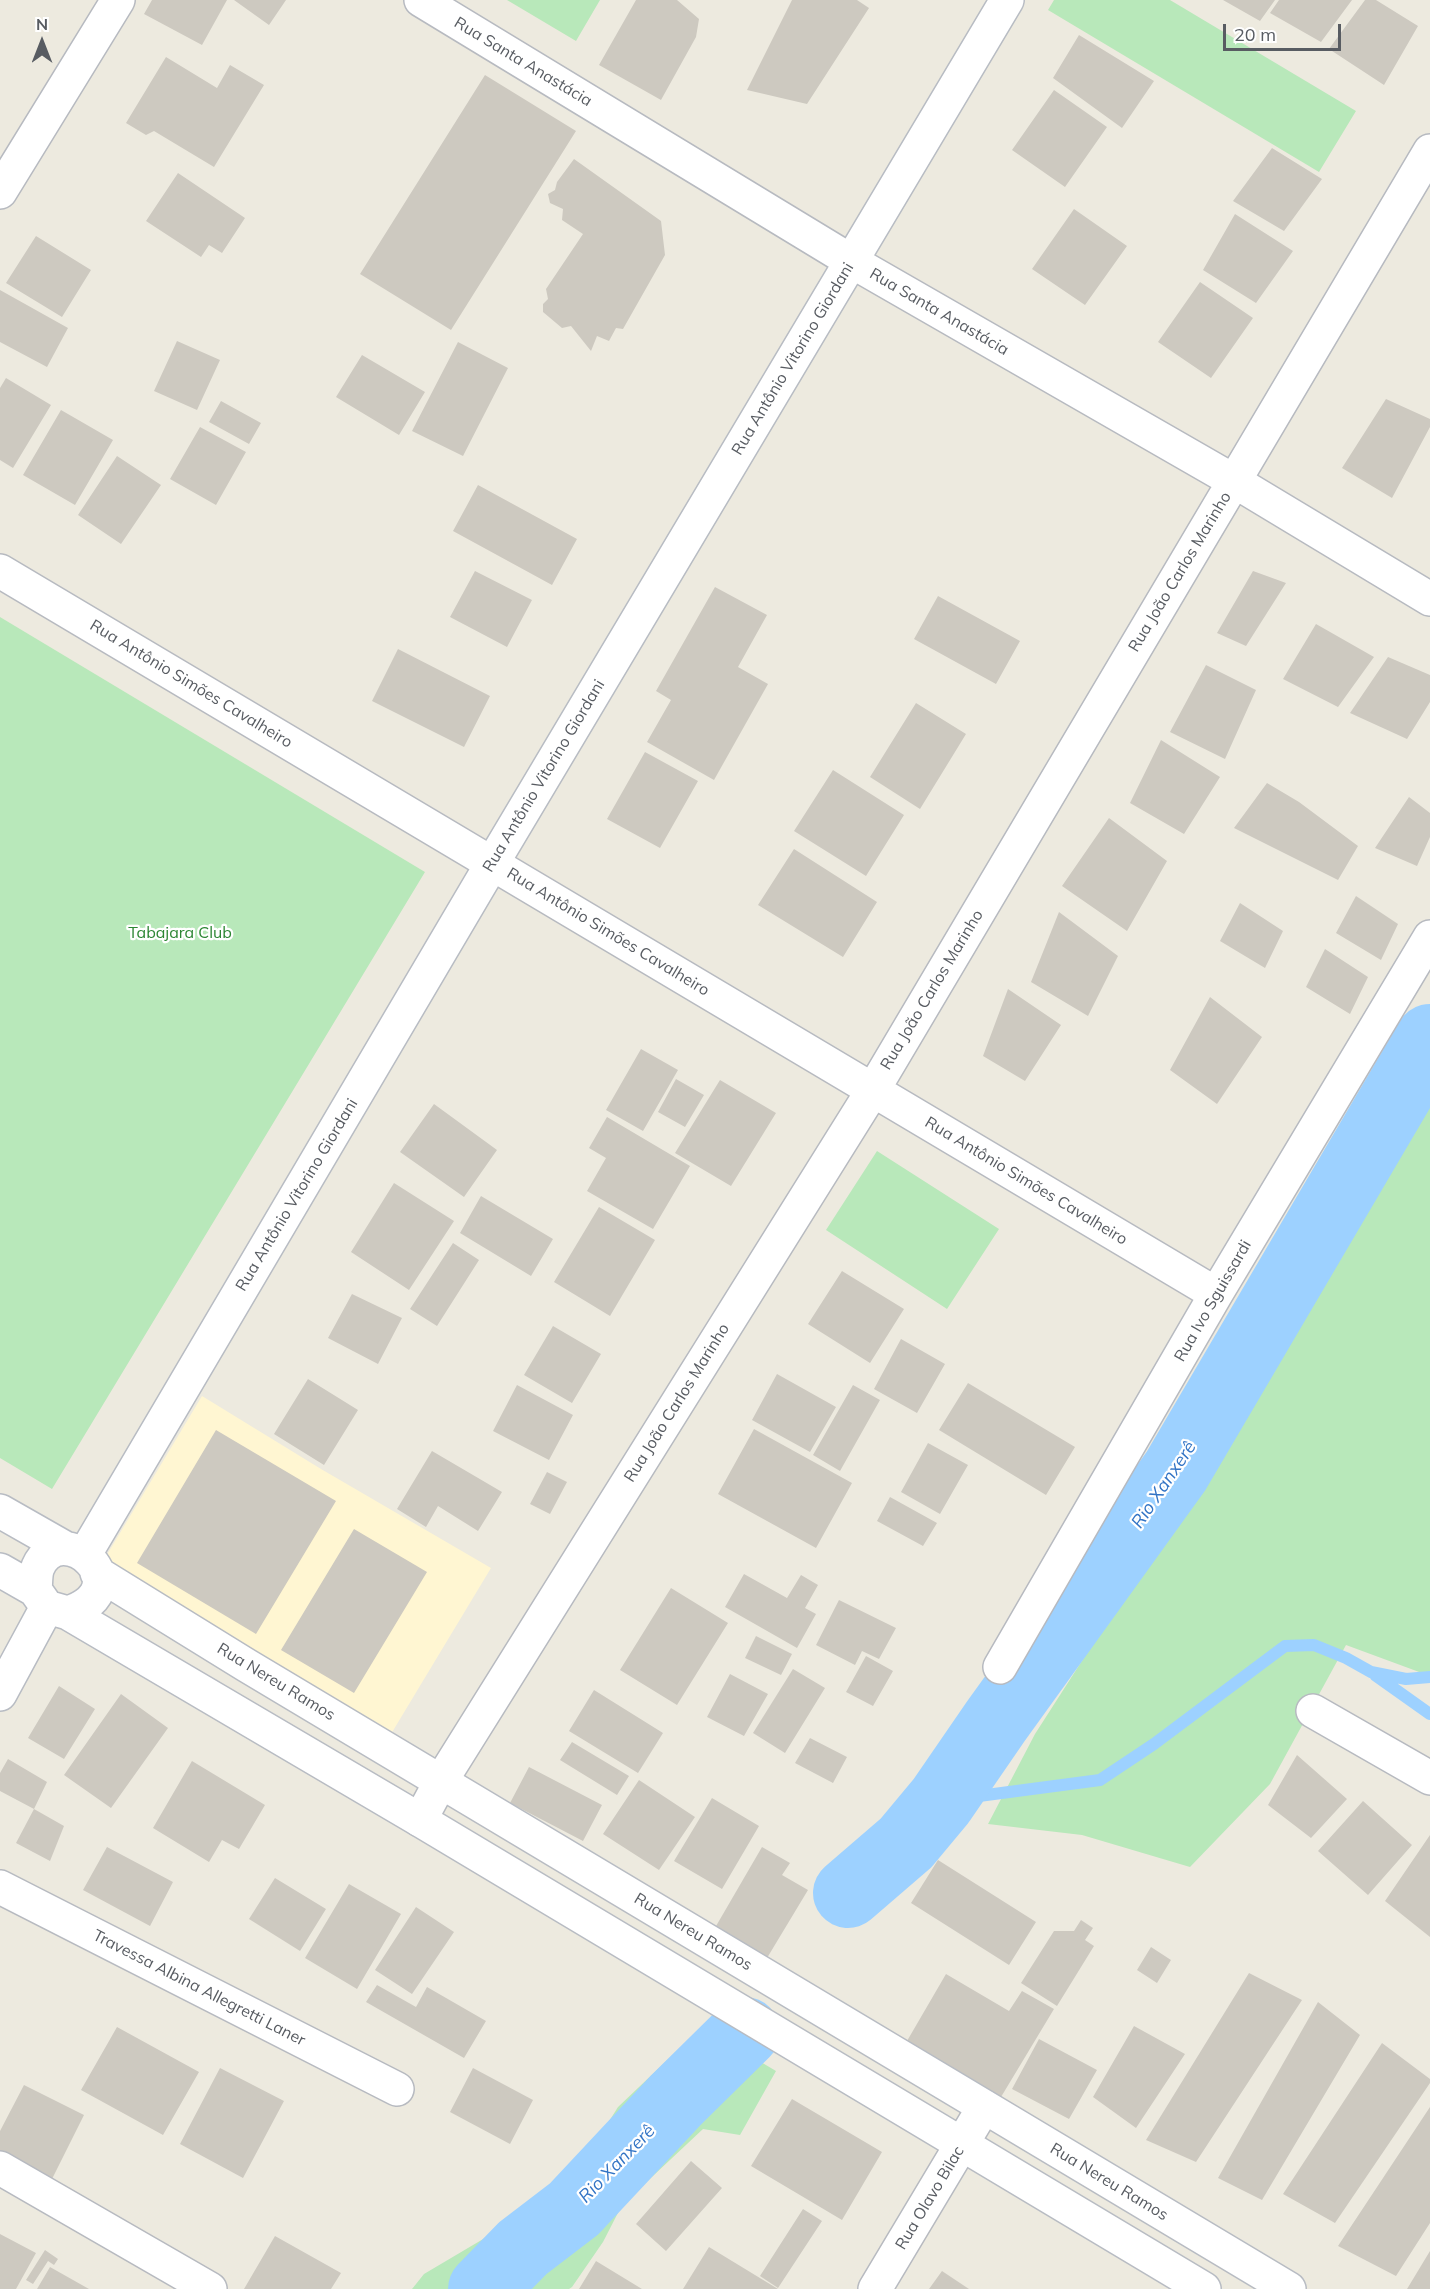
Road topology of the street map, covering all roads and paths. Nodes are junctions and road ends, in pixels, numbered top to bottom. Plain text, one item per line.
1 (118, 0) edge
2 (422, 0) edge
3 (1007, 0) edge
4 (1430, 151) edge
5 (0, 192) edge
6 (851, 261) junction
7 (1234, 481) junction
8 (0, 571) edge
9 (1430, 599) edge
10 (493, 862) junction
11 (1430, 937) edge
12 (873, 1090) junction
13 (1216, 1293) junction
14 (0, 1511) edge
15 (82, 1558) junction
16 (0, 1570) edge
17 (50, 1603) junction
18 (246, 1665) junction
19 (1000, 1667) dead end
20 (0, 1694) edge
21 (220, 1704) junction
22 (1313, 1711) dead end
23 (1430, 1778) edge
24 (441, 1781) junction
25 (420, 1820) junction
26 (578, 1863) junction
27 (0, 1887) edge
28 (554, 1901) junction
29 (715, 1945) junction
30 (695, 1985) junction
31 (397, 2089) dead end
32 (984, 2107) junction
33 (962, 2144) junction
34 (0, 2168) edge
35 (1124, 2190) junction
36 (1097, 2225) junction
37 (210, 2289) edge
38 (875, 2289) edge
39 (1204, 2289) edge
40 (1289, 2289) edge

1 - 5 street
2 - 6 street, Rua Santa Anastácia
3 - 6 street, Rua Antônio Vitorino Giordani
4 - 7 street, Rua João Carlos Marinho
6 - 7 street, Rua Santa Anastácia
6 - 10 street, Rua Antônio Vitorino Giordani
7 - 9 street, Rua Santa Anastácia
7 - 12 street, Rua João Carlos Marinho
8 - 10 street, Rua Antônio Simões Cavalheiro
10 - 12 street, Rua Antônio Simões Cavalheiro
10 - 15 street, Rua Antônio Vitorino Giordani
11 - 13 street, Rua Ivo Sguissardi
12 - 13 street, Rua Antônio Simões Cavalheiro
12 - 24 street, Rua João Carlos Marinho
13 - 19 street, Rua Ivo Sguissardi
14 - 15 street, Rua Nereu Ramos
15 - 17 street
15 - 17 street
15 - 18 street, Rua Nereu Ramos
16 - 17 street
17 - 20 street
17 - 21 street
18 - 21 street
18 - 24 street, Rua Nereu Ramos
21 - 25 street
22 - 23 street
24 - 25 street, Rua João Carlos Marinho
24 - 26 street, Rua Nereu Ramos
25 - 28 street
26 - 28 street
26 - 29 street, Rua Nereu Ramos
27 - 31 street, Travessa Albina Allegretti Laner
28 - 30 street
29 - 30 street
29 - 32 street, Rua Nereu Ramos
30 - 33 street
32 - 33 street, Rua Olavo Bilac
32 - 35 street, Rua Nereu Ramos
33 - 36 street
33 - 38 street, Rua Olavo Bilac
34 - 37 street
35 - 36 street
35 - 40 street, Rua Nereu Ramos
36 - 39 street

